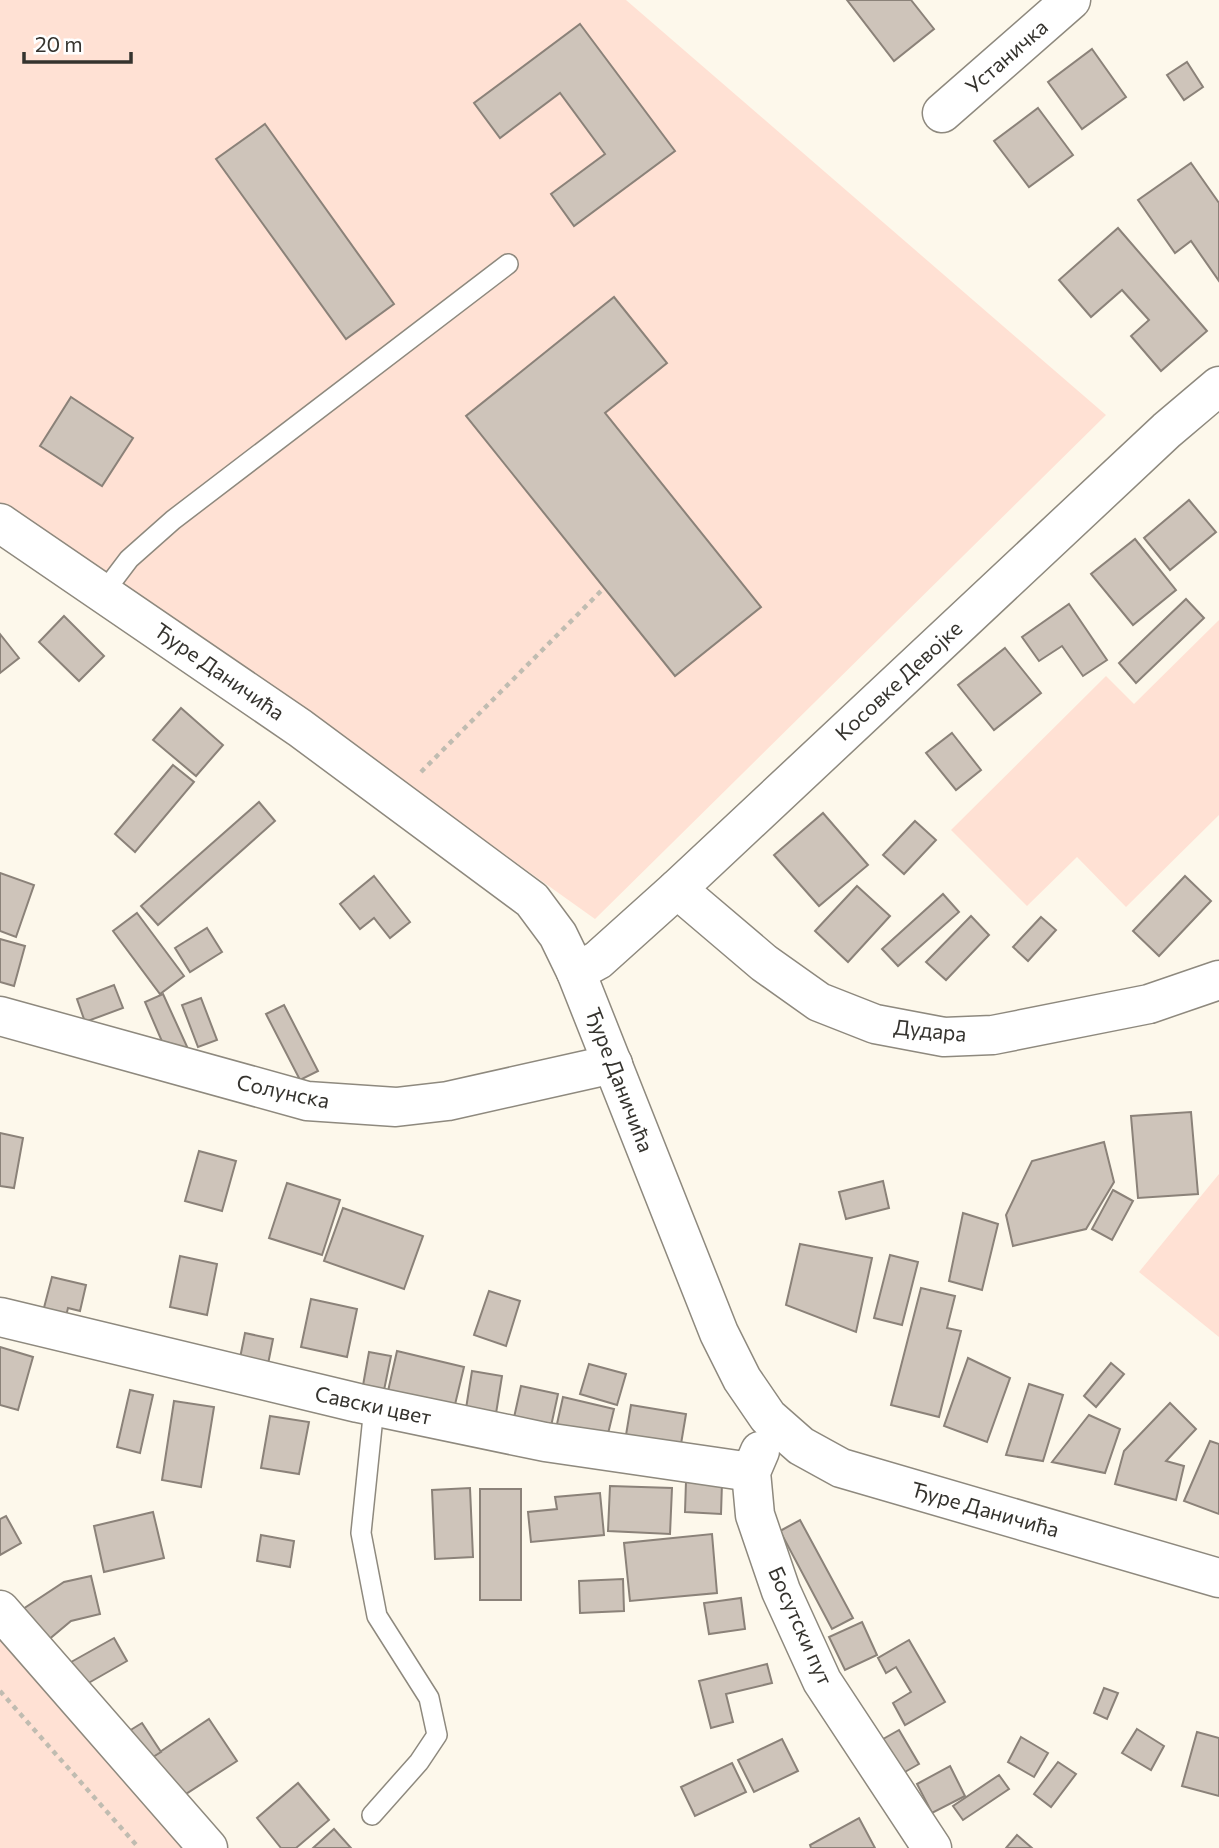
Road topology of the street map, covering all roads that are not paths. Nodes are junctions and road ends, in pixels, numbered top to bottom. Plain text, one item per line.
1 (1071, 0) edge
2 (942, 113) dead end
3 (508, 264) dead end
4 (1217, 393) edge
5 (0, 523) edge
6 (104, 592) junction
7 (677, 889) junction
8 (576, 972) junction
9 (1219, 980) edge
10 (0, 1016) edge
11 (613, 1064) junction
12 (0, 1317) edge
13 (374, 1407) junction
14 (776, 1425) junction
15 (751, 1472) junction
16 (1217, 1575) edge
17 (0, 1610) edge
18 (372, 1815) dead end
19 (208, 1848) edge
20 (932, 1848) edge

1 - 2 street, Устаничка
3 - 6 lane
4 - 7 street, Косовке Девојке
5 - 6 street, Ђуре Даничића
6 - 8 street, Ђуре Даничића
7 - 8 street, Косовке Девојке
7 - 9 street, Дудара
8 - 11 street, Ђуре Даничића
10 - 11 street, Солунска
11 - 14 street, Ђуре Даничића
12 - 13 street, Савски цвет
13 - 15 street, Савски цвет
13 - 18 lane
14 - 15 street
14 - 16 street, Ђуре Даничића
15 - 20 street, Босутски пут
17 - 19 street

